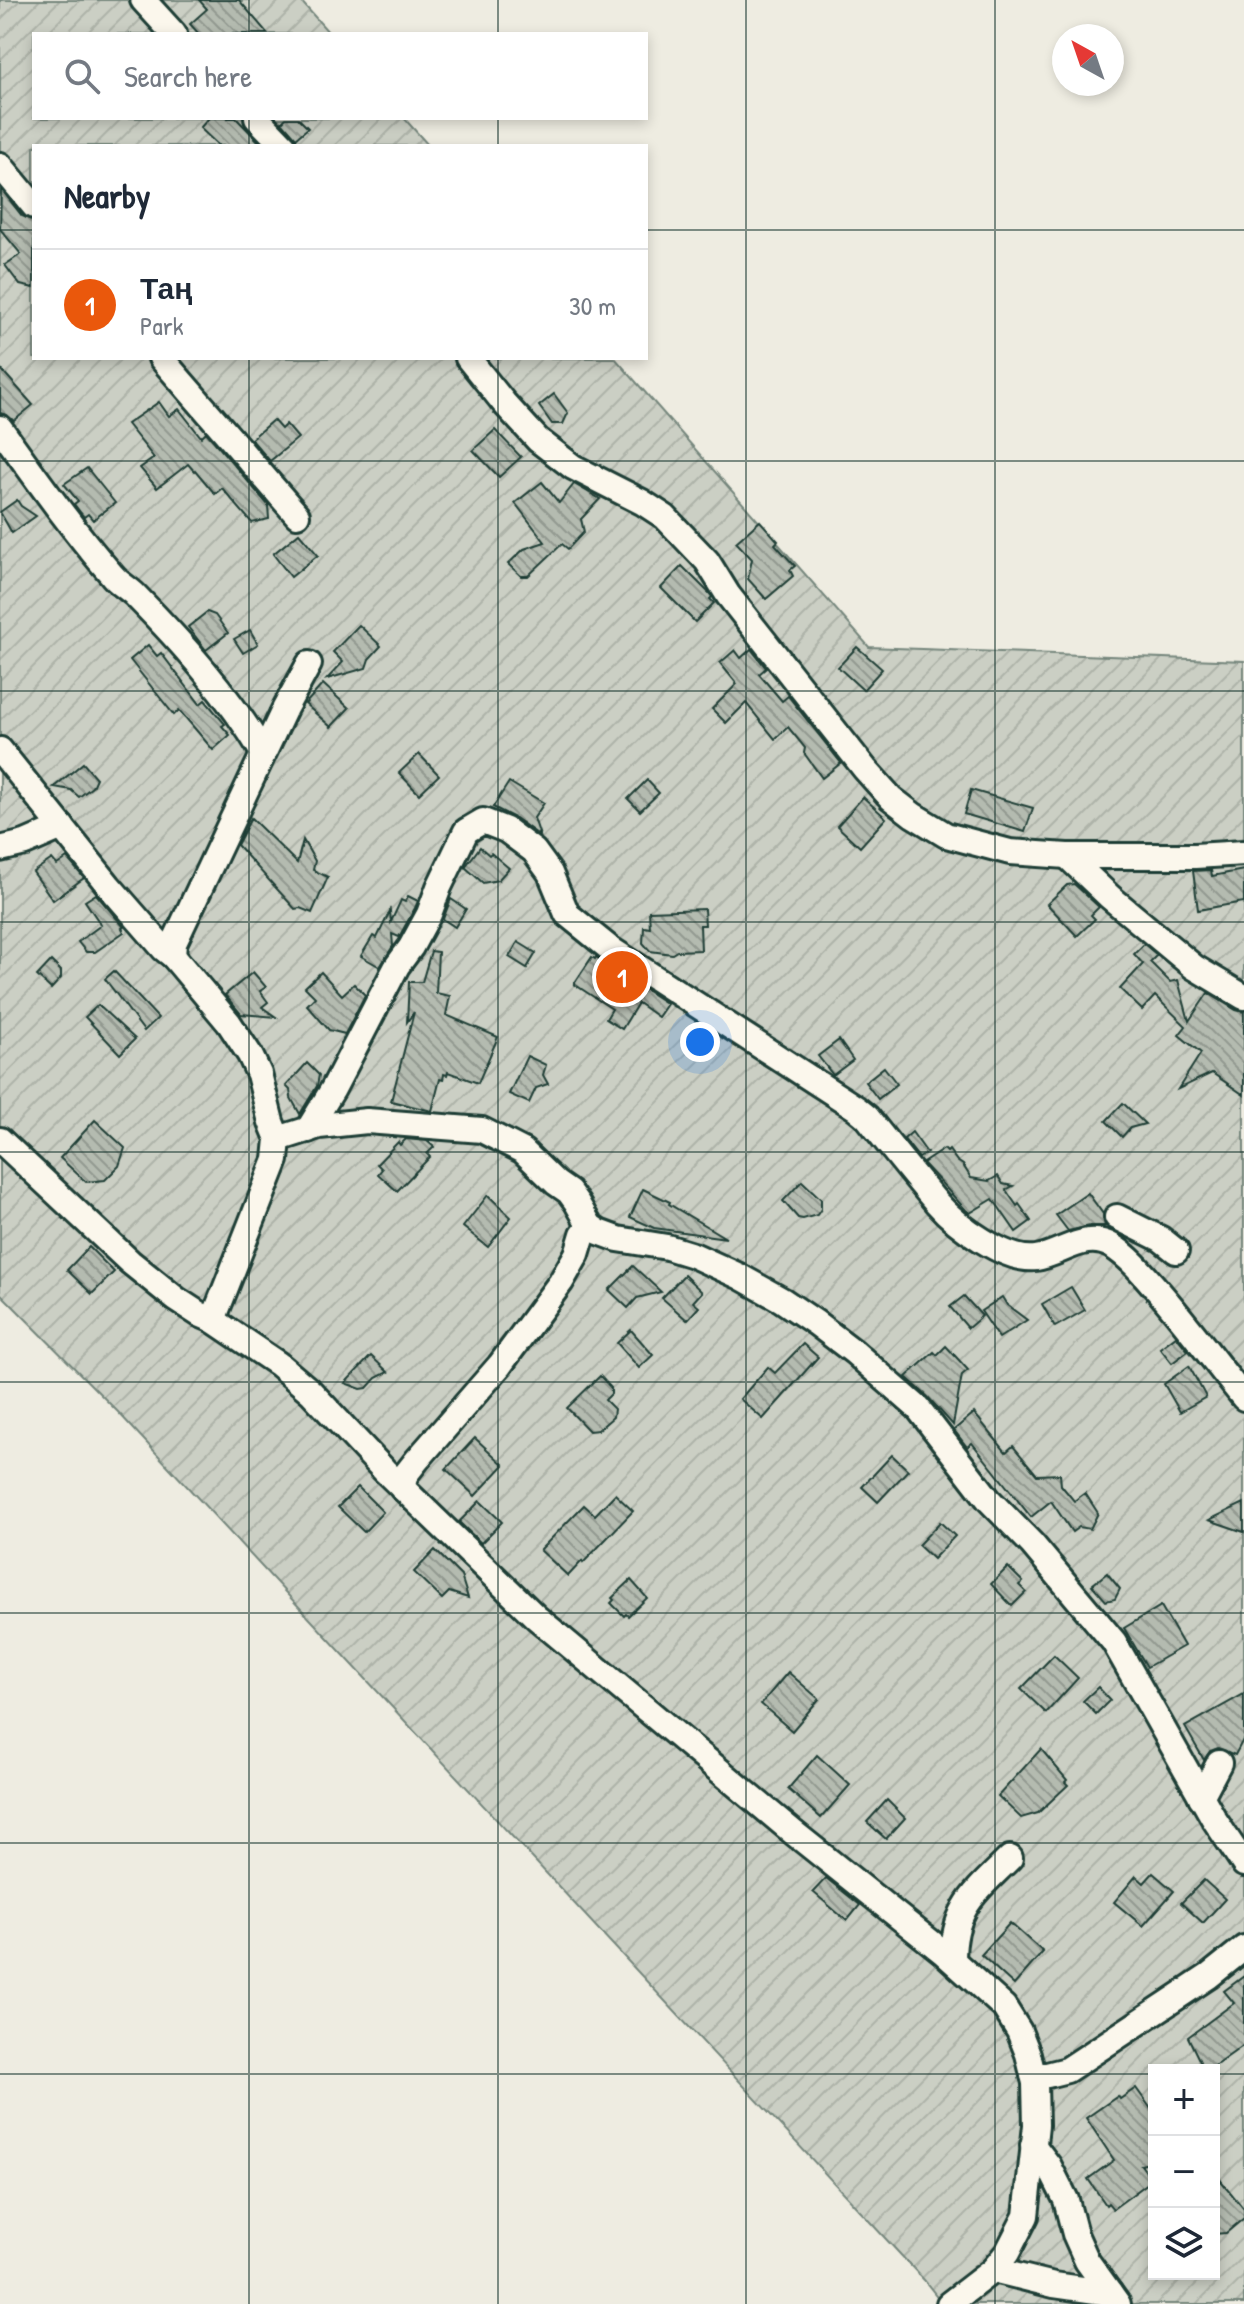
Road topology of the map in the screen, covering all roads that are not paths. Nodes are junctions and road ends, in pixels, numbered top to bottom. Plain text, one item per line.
1 (143, 0) edge
2 (172, 32) edge
3 (259, 120) edge
4 (282, 144) edge
5 (0, 165) edge
6 (32, 204) edge
7 (163, 360) edge
8 (470, 360) edge
9 (0, 428) edge
10 (297, 515) dead end
11 (309, 664) dead end
12 (0, 750) edge
13 (263, 753) junction
14 (62, 827) junction
15 (0, 849) edge
16 (1244, 853) edge
17 (1067, 856) junction
18 (173, 956) junction
19 (1244, 997) edge
20 (308, 1130) junction
21 (278, 1139) junction
22 (0, 1140) edge
23 (1117, 1217) dead end
24 (590, 1226) junction
25 (1143, 1274) junction
26 (213, 1320) junction
27 (1244, 1398) edge
28 (402, 1488) junction
29 (1219, 1763) dead end
30 (1201, 1797) junction
31 (1010, 1858) dead end
32 (1244, 1864) edge
33 (1244, 1948) edge
34 (953, 1960) junction
35 (1033, 2075) junction
36 (1033, 2145) junction
37 (993, 2270) junction
38 (1114, 2299) edge
39 (949, 2304) edge

1 - 2 street
3 - 4 street
5 - 6 street
7 - 10 street
8 - 17 street
9 - 13 street
11 - 13 street
12 - 14 street
13 - 18 street
14 - 15 street
14 - 18 street
16 - 17 street
17 - 19 street
18 - 21 street
20 - 21 street
20 - 24 street
20 - 25 street
21 - 26 street
22 - 26 street
23 - 25 street
24 - 28 street
24 - 30 street
25 - 27 street
26 - 28 street
28 - 34 street
29 - 30 street
30 - 32 street
31 - 34 street
33 - 35 street
34 - 35 street
35 - 36 street
36 - 37 street
36 - 38 street
37 - 38 street
37 - 39 street

